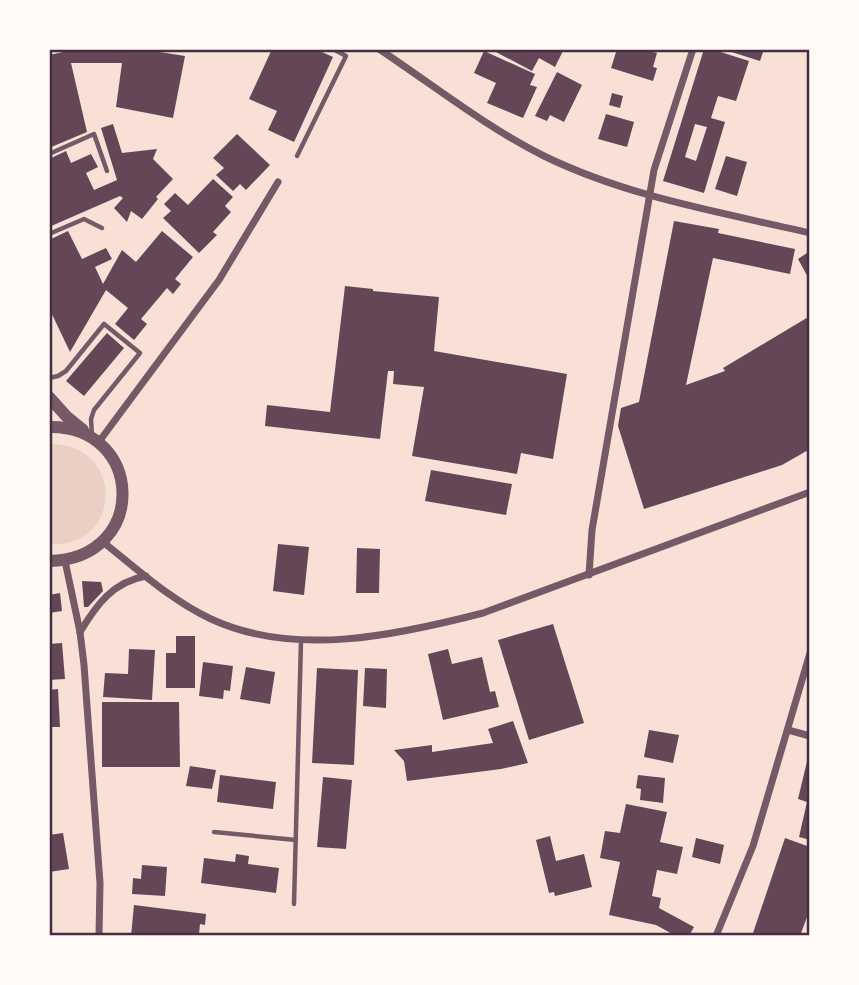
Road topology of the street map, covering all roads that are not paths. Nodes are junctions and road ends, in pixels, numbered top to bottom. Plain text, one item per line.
1 (379, 49) edge
2 (693, 49) edge
3 (337, 50) edge
4 (49, 154) edge
5 (297, 156) dead end
6 (107, 171) dead end
7 (278, 182) dead end
8 (649, 196) junction
9 (102, 228) dead end
10 (810, 233) edge
11 (49, 234) edge
12 (49, 378) edge
13 (49, 397) edge
14 (49, 427) edge
15 (95, 440) junction
16 (810, 492) edge
17 (103, 542) junction
18 (49, 561) edge
19 (65, 561) junction
20 (589, 575) junction
21 (146, 576) junction
22 (80, 632) junction
23 (302, 640) junction
24 (810, 653) edge
25 (788, 730) junction
26 (810, 736) edge
27 (214, 832) dead end
28 (296, 840) junction
29 (294, 904) dead end
30 (99, 936) edge
31 (716, 936) edge

1 - 8 street
2 - 8 street
3 - 5 lane
4 - 6 lane
7 - 15 street
8 - 10 street
8 - 20 street
9 - 11 lane
12 - 15 lane
13 - 15 street
14 - 15 street
15 - 17 street
16 - 20 street
17 - 19 street
17 - 21 street
18 - 19 street
19 - 22 street
20 - 23 street
21 - 22 street
21 - 23 street
22 - 30 street
23 - 28 lane
24 - 25 street
25 - 26 street
25 - 31 street
27 - 28 lane
28 - 29 lane

